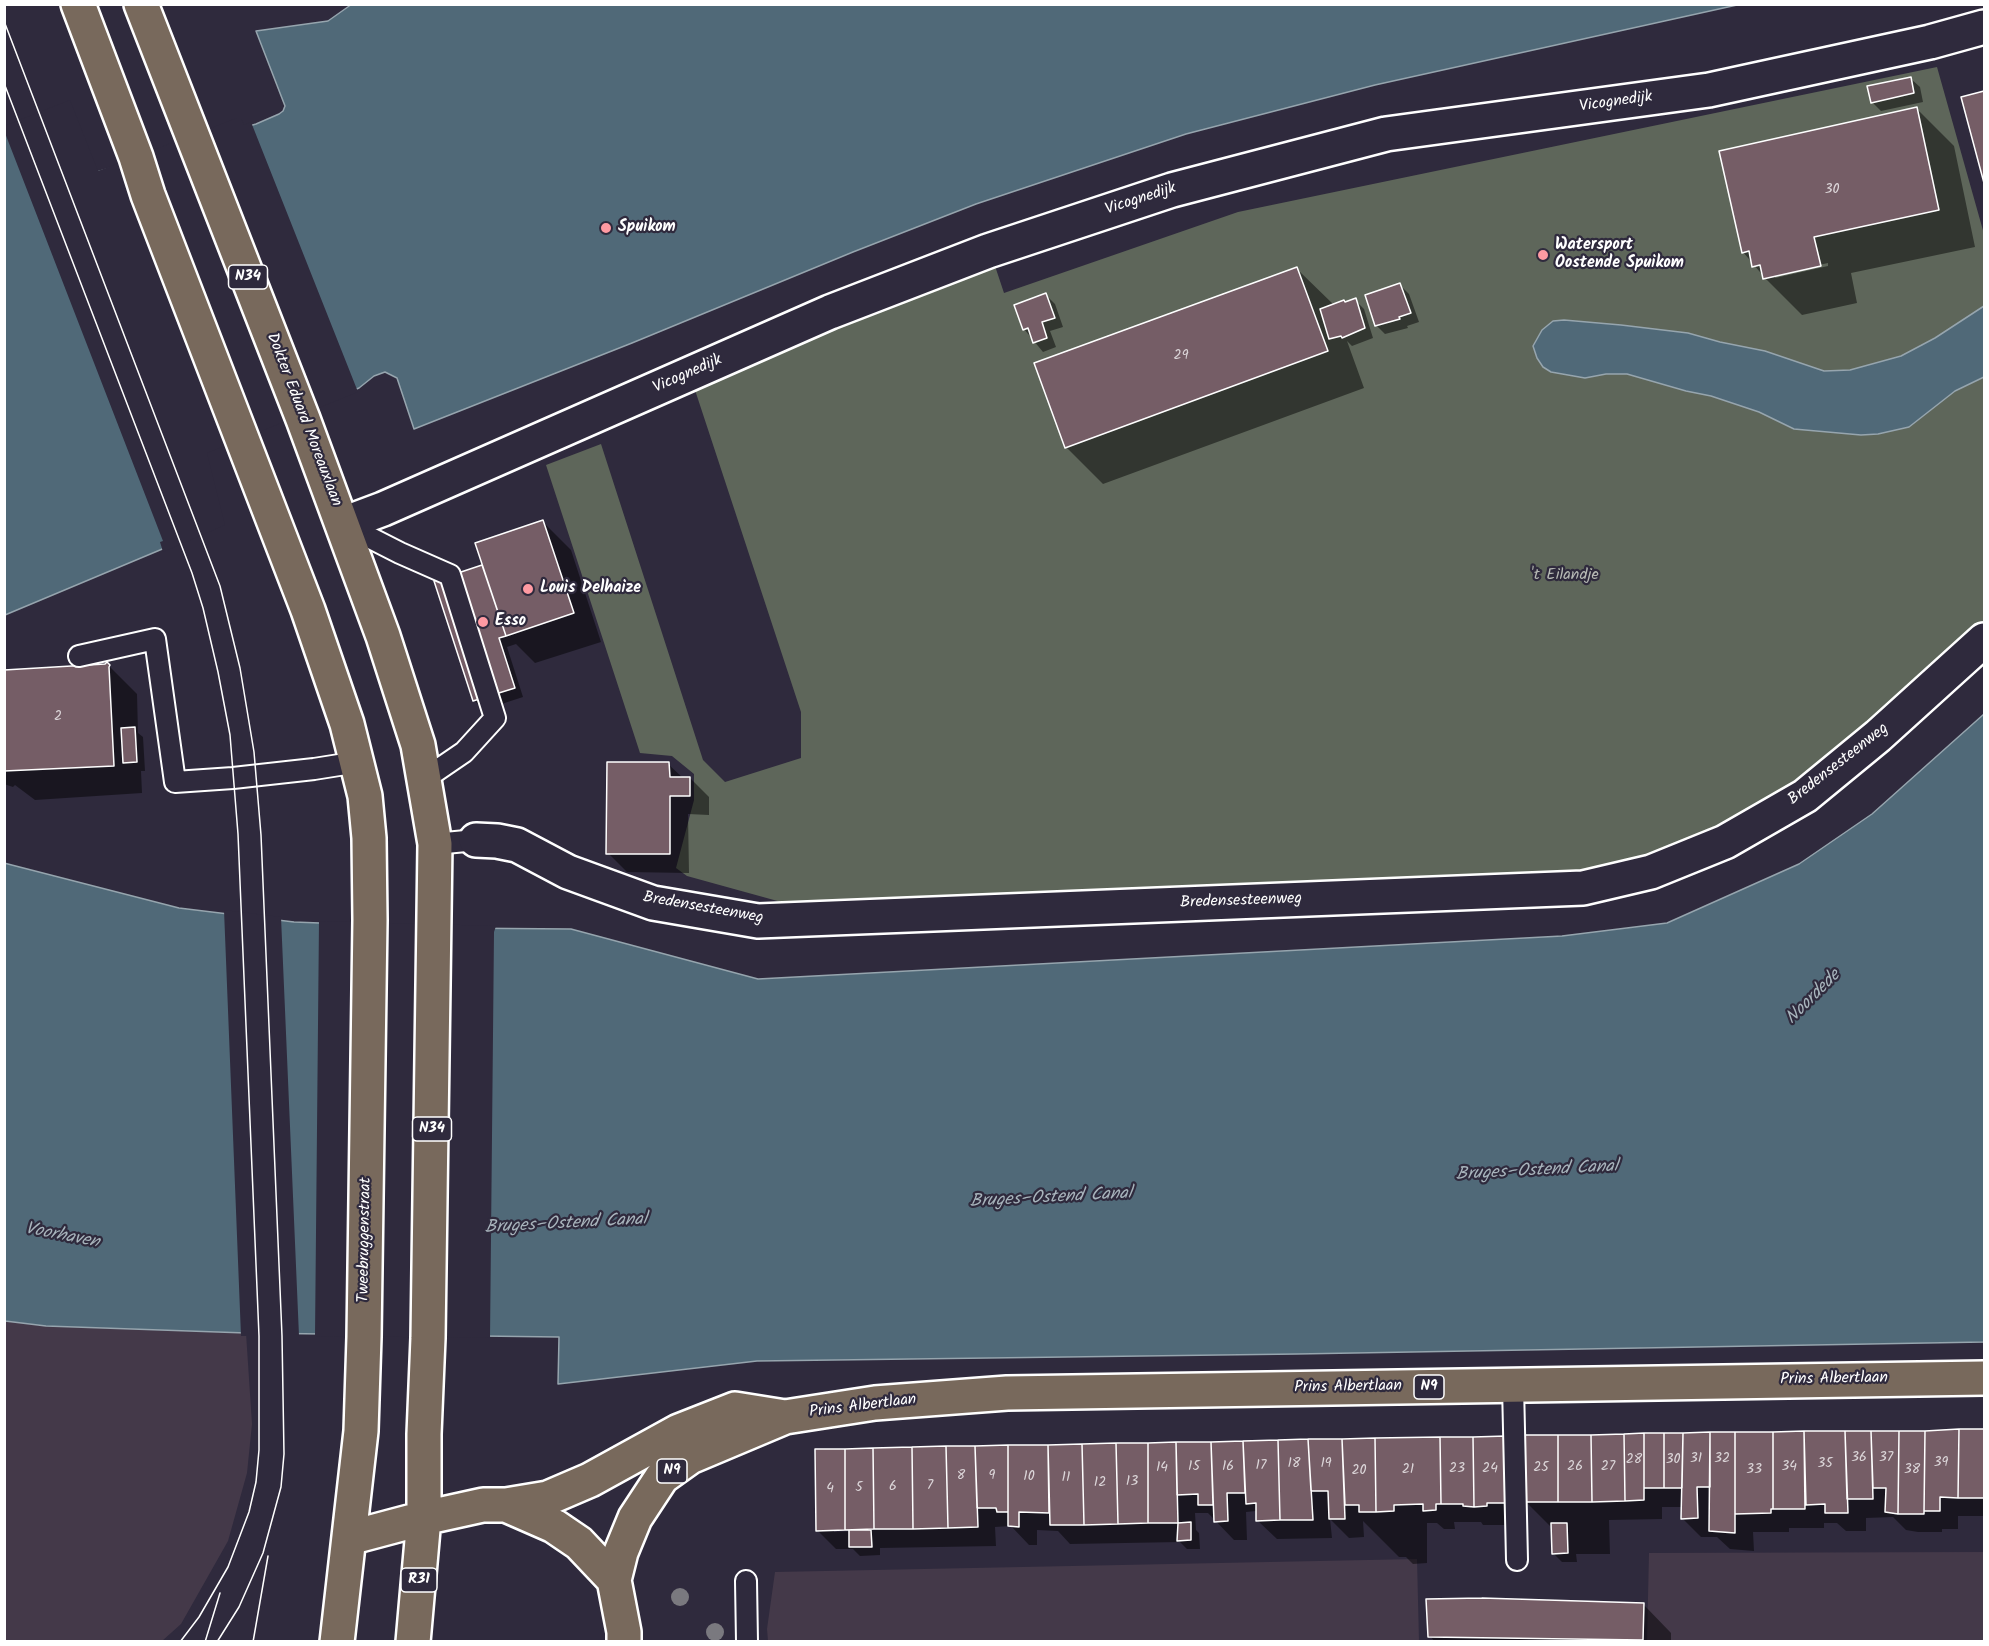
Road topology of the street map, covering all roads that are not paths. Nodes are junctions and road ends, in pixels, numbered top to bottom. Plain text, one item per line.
1 (78, 4) edge
2 (141, 4) edge
3 (1984, 27) edge
4 (343, 524) junction
5 (1984, 640) edge
6 (79, 656) dead end
7 (358, 762) junction
8 (423, 780) junction
9 (476, 840) joint
10 (435, 844) junction
11 (1984, 1378) edge
12 (1513, 1386) junction
13 (785, 1417) junction
14 (506, 1505) junction
15 (424, 1518) junction
16 (349, 1538) junction
17 (1517, 1560) dead end
18 (614, 1580) junction
19 (746, 1581) dead end
20 (336, 1641) edge
21 (412, 1641) edge
22 (624, 1641) edge
23 (747, 1641) edge

1 - 7 main road
2 - 4 main road, Dokter Eduard Moreauxlaan / N34
3 - 4 street, Vicognedijk
4 - 8 main road, Dokter Eduard Moreauxlaan / N34
4 - 8 lane
5 - 9 street, Bredensesteenweg
6 - 7 lane
7 - 16 main road, Tweebruggenstraat
8 - 10 main road, Dokter Eduard Moreauxlaan / N34
9 - 10 lane, Bredensesteenweg
10 - 15 main road, N34
11 - 12 main road, Prins Albertlaan / N9
12 - 13 main road, Prins Albertlaan / N9
12 - 17 lane
13 - 14 main road, Prins Albertlaan / N9
13 - 18 main road, Prins Albertlaan / N9
14 - 15 main road, Prins Albertlaan
14 - 18 main road
15 - 16 main road, Prins Albertlaan
15 - 21 main road, R31
16 - 20 main road, Tweebruggenstraat
18 - 22 main road, N9
19 - 23 lane

